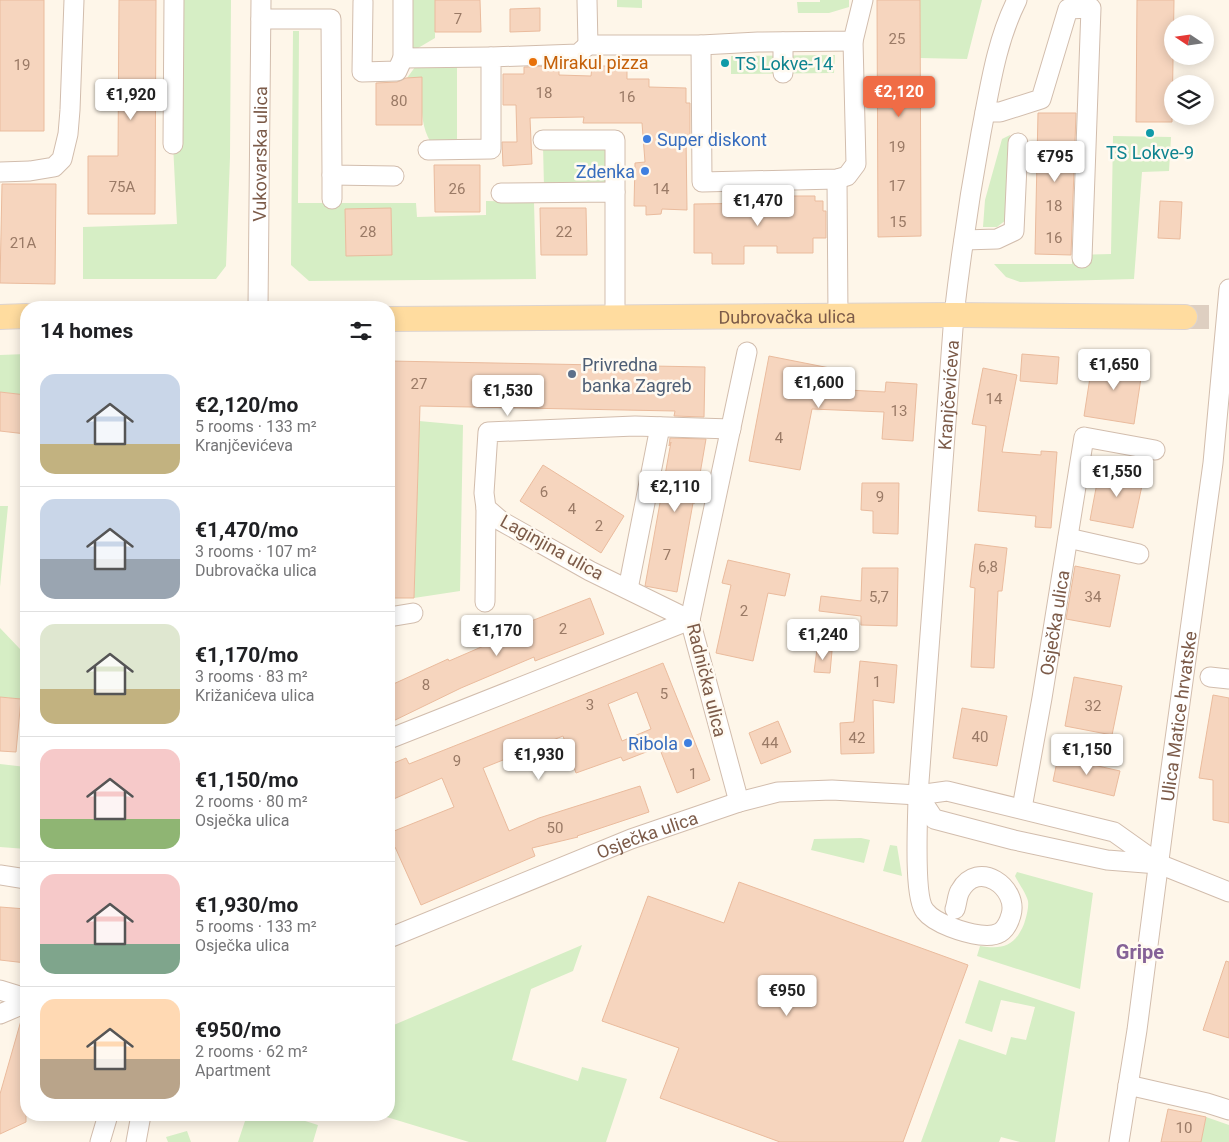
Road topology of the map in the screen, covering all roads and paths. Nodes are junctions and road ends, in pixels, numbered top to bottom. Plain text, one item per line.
1 (74, 0) edge
2 (174, 0) edge
3 (261, 0) edge
4 (403, 0) edge
5 (587, 0) edge
6 (863, 0) edge
7 (1017, 0) edge
8 (363, 2) dead end
9 (261, 19) junction
10 (853, 41) junction
11 (783, 42) junction
12 (588, 45) junction
13 (701, 45) junction
14 (491, 57) junction
15 (404, 58) junction
16 (783, 73) dead end
17 (985, 112) junction
18 (544, 140) dead end
19 (1018, 143) dead end
20 (173, 144) dead end
21 (428, 150) dead end
22 (0, 172) edge
23 (332, 176) junction
24 (394, 176) dead end
25 (837, 179) junction
26 (615, 192) junction
27 (501, 193) dead end
28 (332, 199) dead end
29 (964, 240) junction
30 (1082, 258) dead end
31 (1229, 289) edge
32 (258, 301) edge
33 (954, 315) junction
34 (20, 316) edge
35 (838, 316) junction
36 (0, 317) edge
37 (1185, 317) tunnel mouth
38 (615, 318) junction
39 (395, 319) edge
40 (747, 352) dead end
41 (660, 427) junction
42 (731, 429) junction
43 (1155, 450) dead end
44 (486, 508) junction
45 (1068, 538) junction
46 (1139, 554) dead end
47 (628, 589) junction
48 (485, 602) dead end
49 (414, 613) dead end
50 (395, 617) edge
51 (690, 620) junction
52 (1210, 677) dead end
53 (1229, 679) edge
54 (395, 738) edge
55 (918, 795) junction
56 (739, 802) junction
57 (1022, 808) junction
58 (1159, 864) junction
59 (0, 876) edge
60 (20, 878) edge
61 (1229, 892) edge
62 (956, 909) dead end
63 (395, 936) edge
64 (0, 990) edge
65 (20, 996) edge
66 (20, 1006) edge
67 (0, 1014) edge
68 (1128, 1085) junction
69 (1229, 1110) edge
70 (106, 1121) edge
71 (140, 1121) edge
72 (100, 1142) edge
73 (136, 1142) edge
74 (1119, 1142) edge

1 - 22 street
2 - 20 street
3 - 9 street, Vukovarska ulica
4 - 15 street
5 - 12 street
6 - 10 street
7 - 17 street, Kranjčevićeva
8 - 15 street
9 - 23 street
9 - 32 street, Vukovarska ulica
10 - 11 street
10 - 25 street
11 - 13 street
11 - 16 street
12 - 13 street
12 - 14 street
13 - 25 street
14 - 15 street
14 - 21 street
17 - 29 street, Kranjčevićeva
17 - 30 street
18 - 26 street
19 - 29 street
23 - 24 street
23 - 28 street
25 - 35 street
26 - 27 street
26 - 38 street
29 - 33 street, Kranjčevićeva
31 - 58 street, Ulica Matice hrvatske
33 - 35 main road, Dubrovačka ulica
33 - 37 main road, Dubrovačka ulica
33 - 55 street, Kranjčevićeva
34 - 36 main road
35 - 38 main road, Dubrovačka ulica
38 - 39 main road, Dubrovačka ulica
40 - 42 street, Radnička ulica
41 - 42 street, Laginjina ulica
41 - 44 street, Laginjina ulica
41 - 47 street
42 - 51 street, Radnička ulica
43 - 45 street, Osječka ulica
44 - 47 street, Laginjina ulica
44 - 48 street
45 - 46 street
45 - 57 street, Osječka ulica
47 - 51 street, Laginjina ulica
49 - 50 street
51 - 54 street
51 - 56 street, Radnička ulica
52 - 53 street
55 - 56 street, Osječka ulica
55 - 57 street, Osječka ulica
55 - 58 street, Osječka ulica
55 - 62 street, Kranjčevićeva
56 - 63 street, Osječka ulica
57 - 58 street, Osječka ulica
58 - 61 street, Osječka ulica
58 - 68 street, Ulica Matice hrvatske
59 - 60 street
64 - 65 street
66 - 67 street
68 - 69 street
68 - 74 street, Ulica Matice hrvatske
70 - 72 street
71 - 73 street

